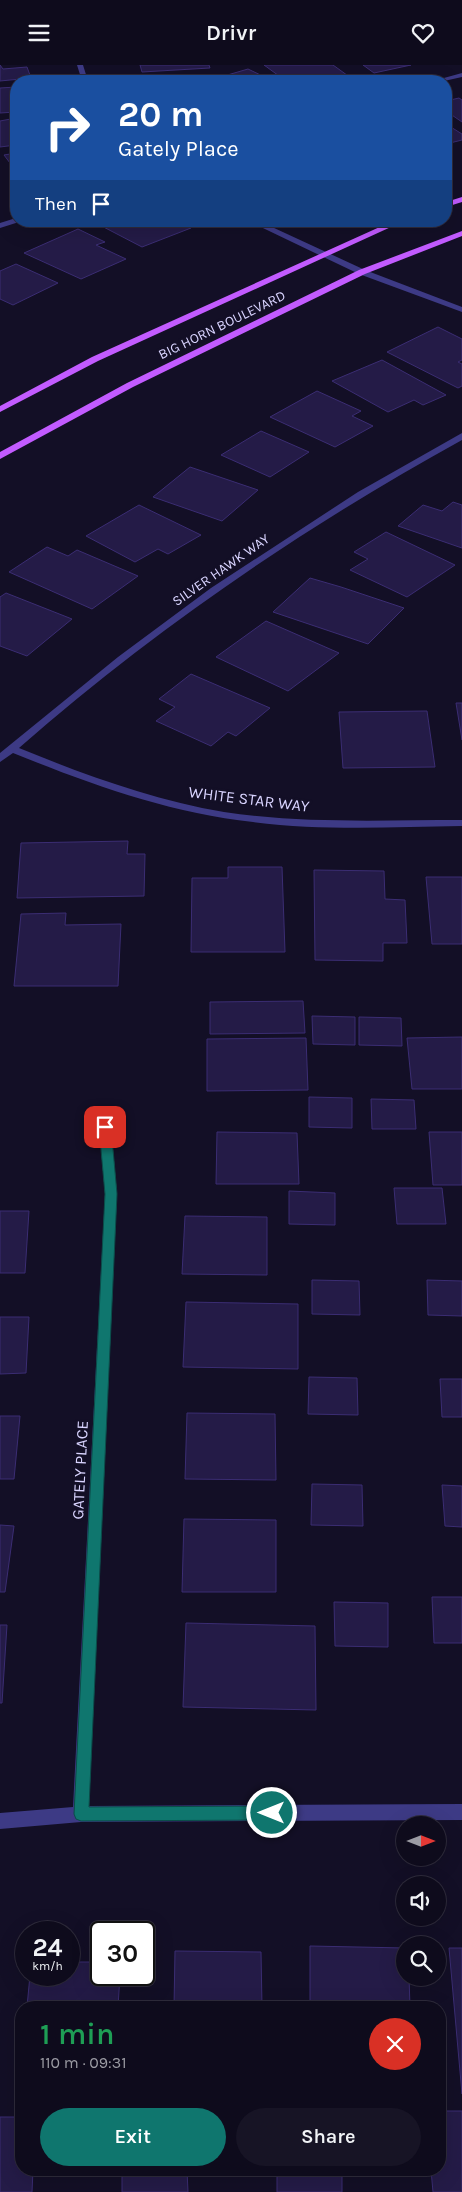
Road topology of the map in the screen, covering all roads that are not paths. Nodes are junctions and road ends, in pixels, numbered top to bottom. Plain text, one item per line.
1 (265, 227) edge
2 (386, 227) edge
3 (462, 233) edge
4 (325, 254) junction
5 (362, 272) junction
6 (462, 310) edge
7 (0, 409) edge
8 (462, 436) edge
9 (0, 456) edge
10 (12, 749) junction
11 (0, 759) edge
12 (462, 823) edge
13 (105, 1127) dead end
14 (462, 1812) edge
15 (81, 1814) junction
16 (0, 1821) edge

1 - 4 street
2 - 4 main road, BIG HORN BOULEVARD
3 - 5 main road, BIG HORN BOULEVARD
4 - 5 street
4 - 7 main road, BIG HORN BOULEVARD
5 - 6 street
5 - 9 main road, BIG HORN BOULEVARD
8 - 10 street, SILVER HAWK WAY
10 - 11 street, SILVER HAWK WAY
10 - 12 street, WHITE STAR WAY
13 - 15 street, GATELY PLACE
14 - 15 street
15 - 16 street

